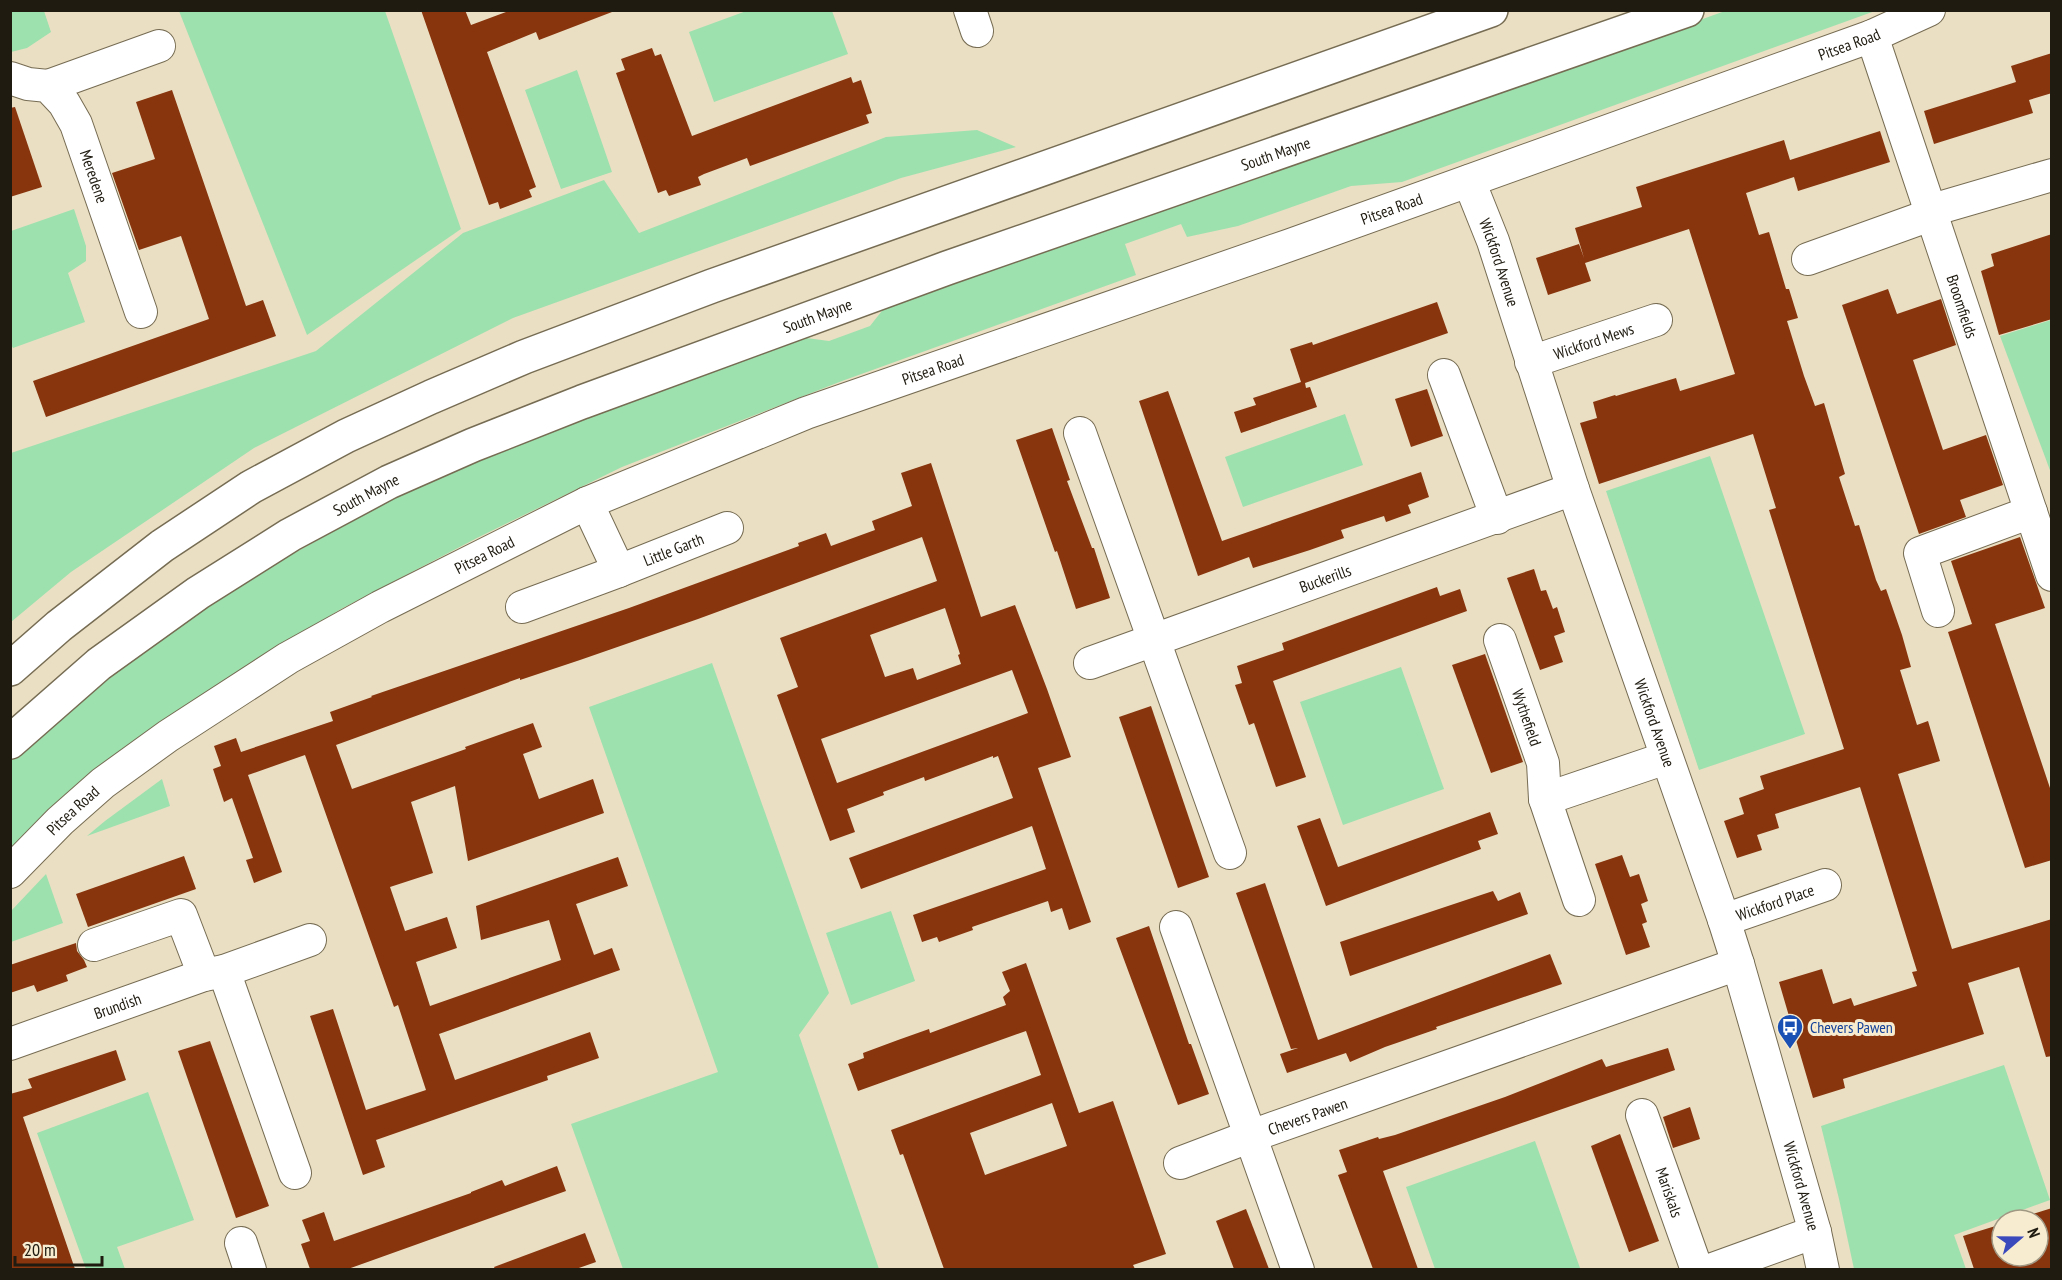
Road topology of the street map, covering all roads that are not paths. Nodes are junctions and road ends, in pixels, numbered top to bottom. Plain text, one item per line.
1 (1491, 10) edge
2 (1687, 10) edge
3 (1929, 10) edge
4 (1872, 36) junction
5 (159, 46) dead end
6 (10, 78) edge
7 (48, 86) junction
8 (2052, 175) edge
9 (1469, 181) junction
10 (1932, 212) junction
11 (1808, 259) dead end
12 (141, 312) dead end
13 (1656, 320) dead end
14 (1531, 362) junction
15 (1444, 375) dead end
16 (1080, 433) dead end
17 (1573, 489) junction
18 (587, 503) junction
19 (2031, 512) junction
20 (1497, 518) junction
21 (727, 528) dead end
22 (619, 571) junction
23 (2052, 575) edge
24 (522, 607) dead end
25 (1938, 611) dead end
26 (1154, 640) junction
27 (1500, 640) dead end
28 (1090, 663) dead end
29 (10, 669) edge
30 (10, 742) edge
31 (1666, 758) junction
32 (1545, 799) junction
33 (1230, 853) dead end
34 (10, 872) edge
35 (1825, 885) dead end
36 (1580, 900) dead end
37 (1724, 920) junction
38 (1176, 927) dead end
39 (310, 940) dead end
40 (94, 945) dead end
41 (1738, 964) junction
42 (214, 973) junction
43 (10, 1044) edge
44 (1642, 1115) dead end
45 (1251, 1136) junction
46 (1180, 1163) dead end
47 (295, 1173) dead end
48 (1815, 1232) junction
49 (1298, 1269) edge
50 (1697, 1269) edge
51 (1710, 1269) edge
52 (1823, 1269) edge

1 - 29 main road
2 - 30 main road, South Mayne
3 - 4 street, Pitsea Road
4 - 9 street, Pitsea Road
4 - 10 street, Broomfields
5 - 7 street
6 - 7 street
7 - 12 street, Meredene
8 - 10 street
9 - 14 street, Wickford Avenue
9 - 18 street, Pitsea Road
10 - 11 street
10 - 19 street, Broomfields
13 - 14 street, Wickford Mews
14 - 17 street, Wickford Avenue
15 - 20 street
16 - 26 street
17 - 20 street, Buckerills
17 - 31 street, Wickford Avenue
18 - 22 street
18 - 34 street, Pitsea Road
19 - 23 street, Broomfields
19 - 25 street
20 - 26 street, Buckerills
21 - 22 street, Little Garth
22 - 24 street, Little Garth
26 - 28 street, Buckerills
26 - 33 street
27 - 32 street, Wythefield
31 - 32 street
31 - 37 street, Wickford Avenue
32 - 36 street, Wythefield
35 - 37 street, Wickford Place
37 - 41 street, Wickford Avenue
38 - 45 street, Chevers Pawen
39 - 42 street, Brundish
40 - 42 street
41 - 45 street, Chevers Pawen
41 - 48 street, Wickford Avenue
42 - 43 street, Brundish
42 - 47 street
44 - 50 street, Mariskals
45 - 46 street
45 - 49 street, Chevers Pawen
48 - 51 street
48 - 52 street, Wickford Avenue

